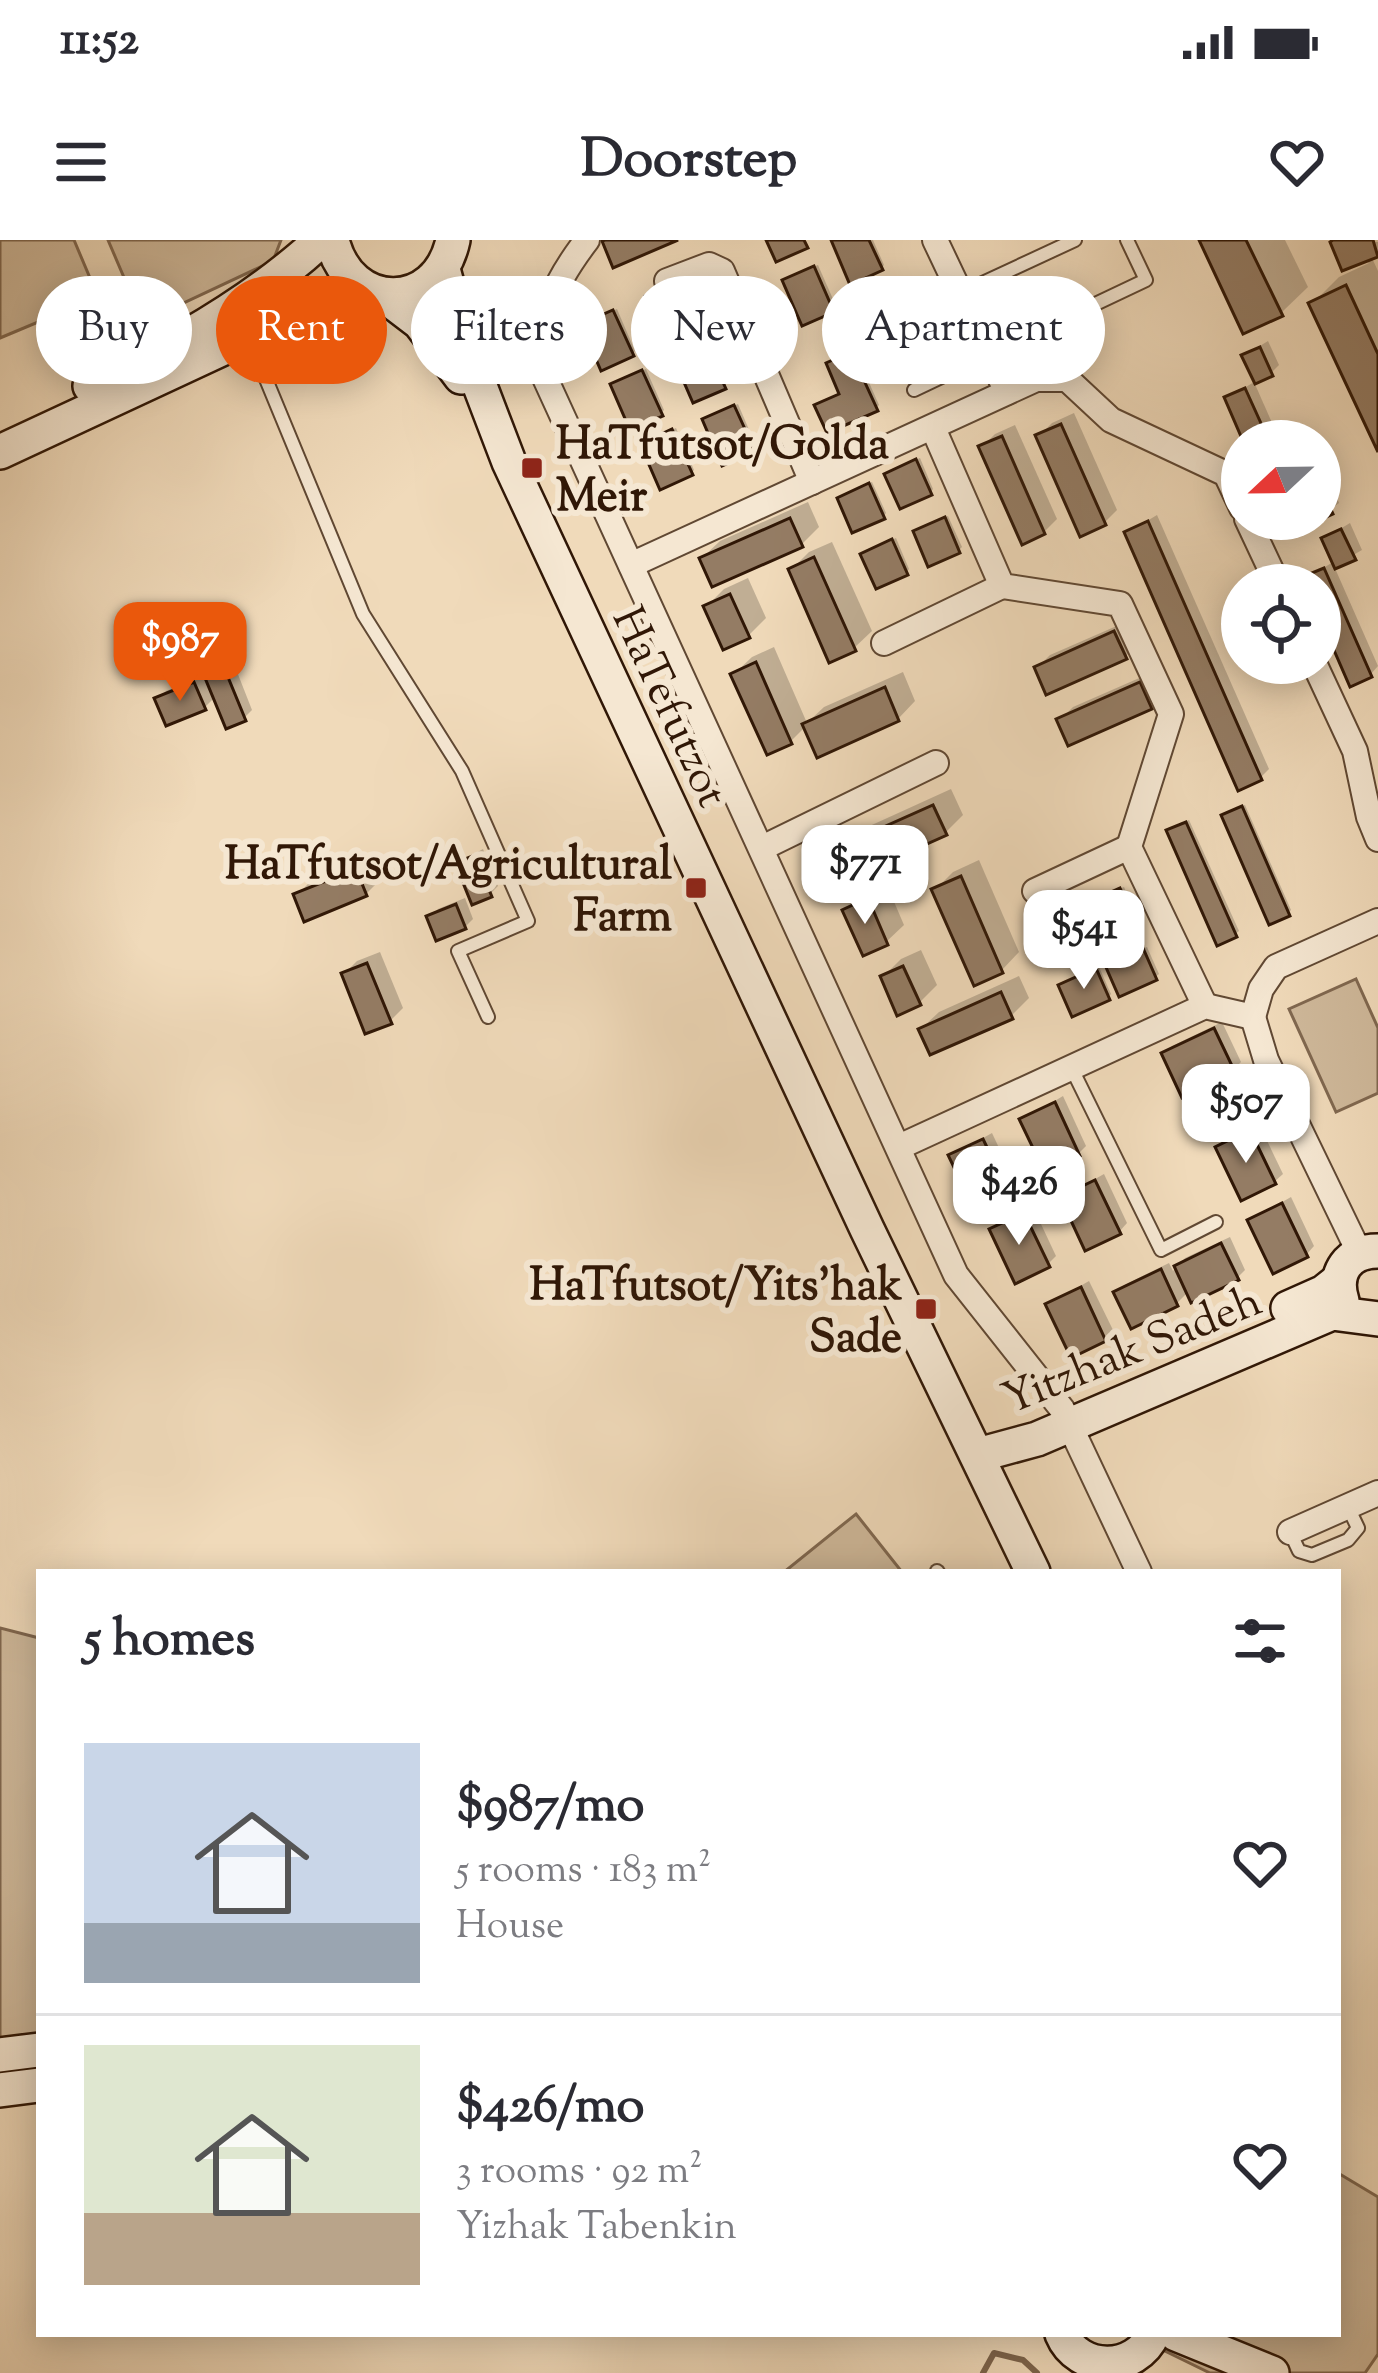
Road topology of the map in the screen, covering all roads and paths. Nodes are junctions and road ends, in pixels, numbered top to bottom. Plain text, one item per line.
1 (321, 240) edge
2 (332, 240) edge
3 (587, 240) edge
4 (935, 240) edge
5 (1075, 240) edge
6 (1127, 240) edge
7 (453, 251) edge
8 (348, 276) edge
9 (680, 276) edge
10 (724, 276) edge
11 (953, 276) edge
12 (998, 276) edge
13 (387, 291) edge
14 (387, 299) edge
15 (1105, 299) edge
16 (216, 353) edge
17 (268, 384) edge
18 (770, 384) edge
19 (926, 384) edge
20 (1003, 384) edge
21 (914, 390) dead end
22 (1007, 392) junction
23 (0, 427) edge
24 (933, 428) junction
25 (0, 452) edge
26 (509, 463) junction
27 (1221, 472) edge
28 (812, 482) junction
29 (631, 566) junction
30 (1002, 586) junction
31 (884, 643) dead end
32 (1325, 684) edge
33 (937, 763) dead end
34 (1378, 839) edge
35 (1129, 847) junction
36 (762, 848) junction
37 (1035, 891) dead end
38 (1378, 921) edge
39 (1205, 1006) junction
40 (488, 1017) dead end
41 (1253, 1017) junction
42 (1070, 1066) junction
43 (899, 1148) junction
44 (1216, 1222) dead end
45 (1359, 1261) edge
46 (1367, 1317) edge
47 (1066, 1417) junction
48 (978, 1455) junction
49 (1378, 1493) edge
50 (1290, 1532) dead end
51 (1032, 1569) edge
52 (1138, 1569) edge
53 (36, 2050) edge
54 (0, 2055) edge
55 (36, 2085) edge
56 (0, 2090) edge
57 (1151, 2337) edge
58 (1183, 2337) edge
59 (1059, 2340) edge
60 (1138, 2370) edge
61 (1272, 2373) edge

1 - 23 main road
2 - 8 main road, HaTefutzot
3 - 29 street
4 - 11 street
5 - 12 lane
6 - 15 lane
7 - 13 main road
7 - 26 main road, HaTefutzot
9 - 10 street
14 - 26 main road, HaTefutzot
16 - 25 main road
17 - 40 lane
18 - 28 street
19 - 21 lane
20 - 22 street
22 - 24 street
22 - 27 street
24 - 28 street
24 - 30 street
26 - 48 main road, HaTefutzot
28 - 29 street
29 - 36 street
30 - 31 street
30 - 35 street
32 - 34 street
33 - 36 street
35 - 37 street
35 - 39 street
36 - 43 street
38 - 41 street
39 - 41 street
39 - 42 street
41 - 45 street
42 - 43 street
42 - 44 lane
43 - 47 street
45 - 46 main road
45 - 47 main road, Yitzhak Sadeh
46 - 47 main road, Yitzhak Sadeh
47 - 48 main road, Yitzhak Sadeh
47 - 52 street
48 - 51 main road, HaTefutzot
49 - 50 street
53 - 54 main road
55 - 56 main road
57 - 60 main road
58 - 61 main road
59 - 60 main road

